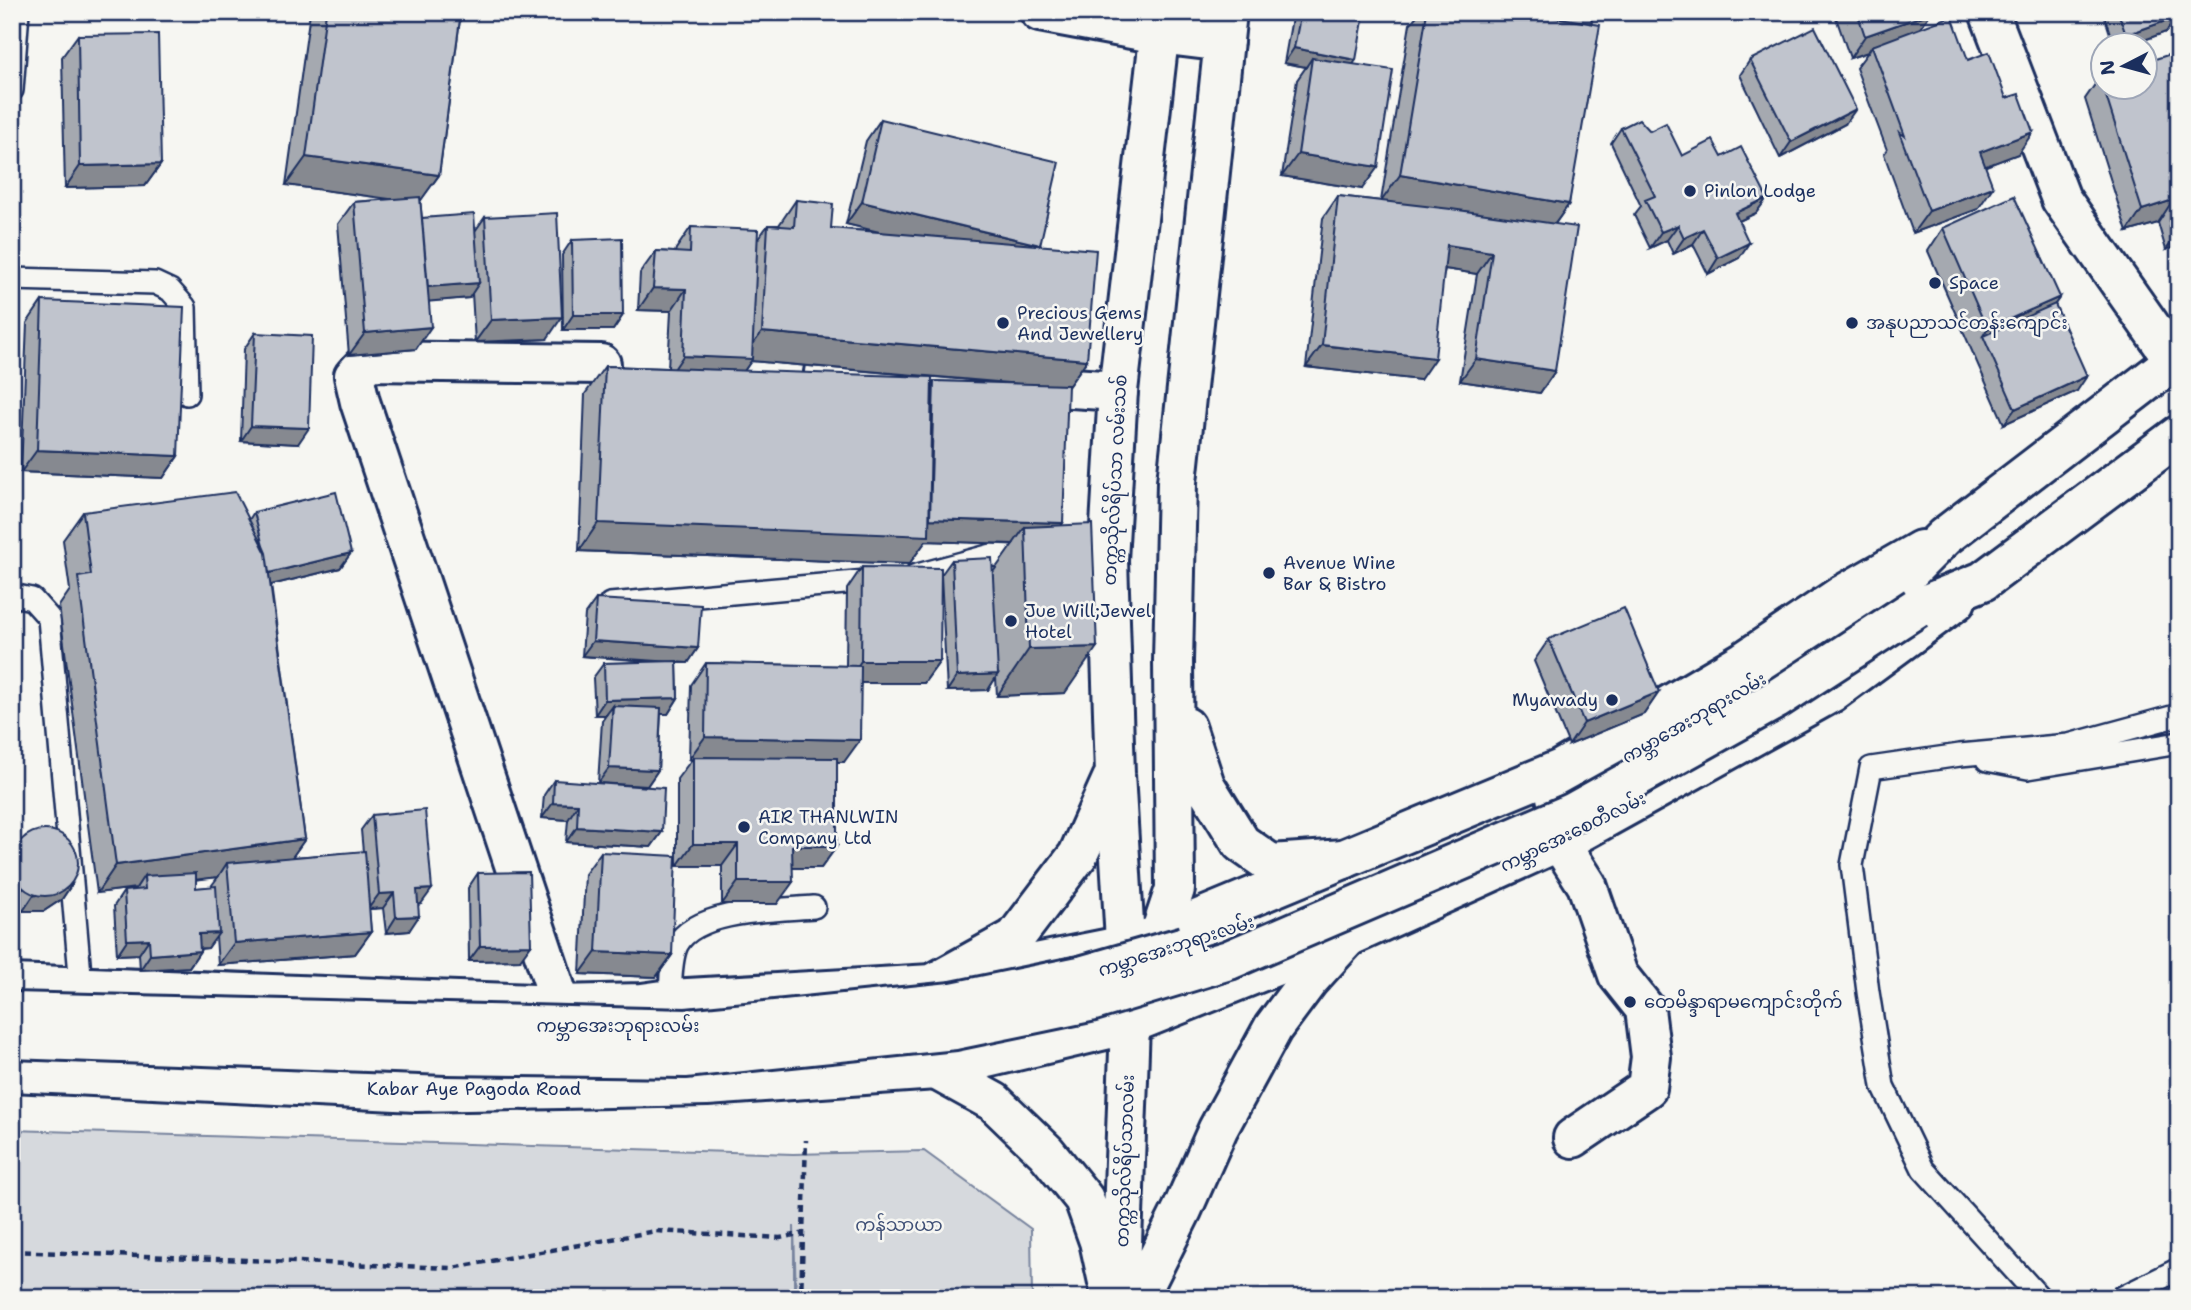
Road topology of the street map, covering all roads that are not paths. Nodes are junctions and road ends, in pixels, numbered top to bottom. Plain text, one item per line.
1 (18, 12) edge
2 (1040, 12) edge
3 (1989, 12) edge
4 (1160, 23) edge
5 (1226, 27) edge
6 (12, 90) edge
7 (12, 279) edge
8 (2176, 358) edge
9 (601, 364) dead end
10 (824, 372) edge
11 (1118, 391) junction
12 (187, 394) dead end
13 (2179, 435) edge
14 (1944, 537) junction
15 (1057, 558) edge
16 (1983, 581) junction
17 (12, 595) edge
18 (1906, 596) junction
19 (609, 604) edge
20 (1175, 695) junction
21 (2179, 715) edge
22 (2179, 743) edge
23 (1960, 755) junction
24 (1115, 774) junction
25 (1527, 783) junction
26 (1556, 842) junction
27 (1344, 859) junction
28 (814, 907) dead end
29 (1348, 937) junction
30 (1142, 940) junction
31 (12, 984) edge
32 (932, 984) junction
33 (81, 986) junction
34 (670, 999) junction
35 (546, 1004) junction
36 (12, 1012) edge
37 (1130, 1024) junction
38 (12, 1039) edge
39 (936, 1070) junction
40 (12, 1072) edge
41 (527, 1090) junction
42 (1573, 1138) dead end
43 (2179, 1269) edge
44 (1111, 1298) edge
45 (1121, 1298) edge
46 (1138, 1298) edge
47 (2040, 1298) edge
48 (2122, 1298) edge

1 - 6 lane
2 - 4 main road
3 - 8 main road
4 - 5 main road
4 - 11 main road, တက္ကသိုလ်ရိပ်သာ လမ်းသစ်
5 - 20 main road
7 - 12 lane
8 - 14 main road, ကမ္ဘာအေးဘုရားလမ်း
9 - 35 main road
10 - 11 main road
11 - 24 main road, တက္ကသိုလ်ရိပ်သာ လမ်းသစ်
13 - 16 main road
14 - 18 main road, ကမ္ဘာအေးဘုရားလမ်း
14 - 25 main road
15 - 19 lane
16 - 18 main road
16 - 26 main road, ကမ္ဘာအေးစေတီလမ်း
17 - 33 lane
18 - 36 main road, ကမ္ဘာအေးဘုရားလမ်း, bridge
18 - 38 main road, ကမ္ဘာအေးဘုရားလမ်း, bridge
20 - 27 main road
20 - 30 main road
21 - 23 lane
22 - 23 lane
23 - 47 lane
24 - 30 main road, တက္ကသိုလ်ရိပ်သာ လမ်းသစ်
24 - 32 main road
25 - 26 main road
25 - 27 main road
26 - 29 main road, ကမ္ဘာအေးစေတီလမ်း
26 - 42 main road
27 - 30 main road
28 - 34 lane
29 - 37 main road, ကမ္ဘာအေးစေတီလမ်း
29 - 46 main road
30 - 32 main road
30 - 37 main road, တက္ကသိုလ်ရိပ်သာ လမ်းသစ်
31 - 33 main road, ကမ္ဘာအေးဘုရားလမ်း
32 - 34 main road, ကမ္ဘာအေးဘုရားလမ်း
33 - 35 main road, ကမ္ဘာအေးဘုရားလမ်း
34 - 35 main road, ကမ္ဘာအေးဘုရားလမ်း
35 - 41 main road
37 - 39 main road
37 - 45 main road, တက္ကသိုလ်ရိပ်သာလမ်း
39 - 41 main road, Kabar Aye Pagoda Road
39 - 44 main road
40 - 41 main road, Kabar Aye Pagoda Road
43 - 48 lane

